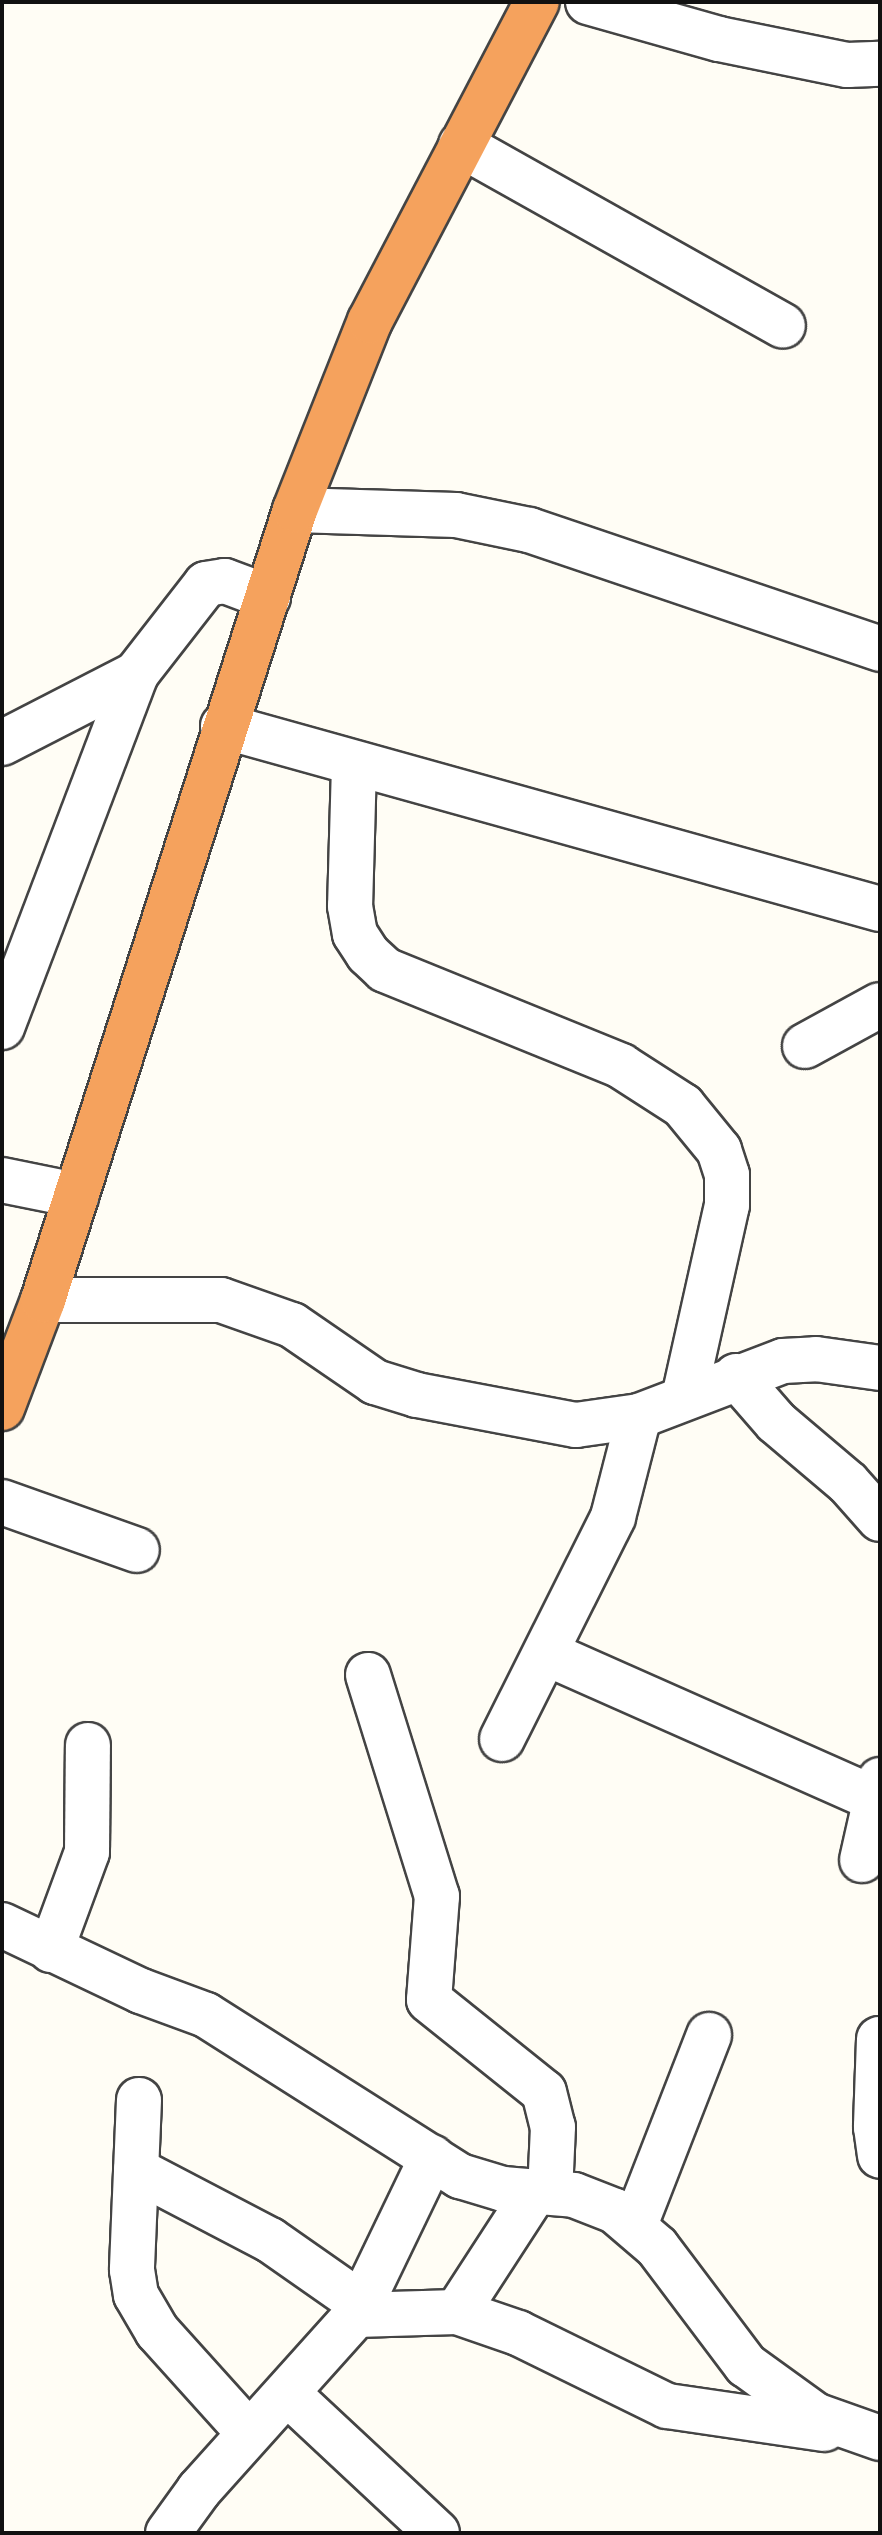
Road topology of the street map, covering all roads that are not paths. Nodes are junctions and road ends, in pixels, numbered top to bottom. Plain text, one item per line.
1 (537, 2) edge
2 (588, 2) edge
3 (880, 64) edge
4 (461, 145) junction
5 (783, 326) dead end
6 (295, 510) junction
7 (268, 597) junction
8 (880, 649) edge
9 (136, 674) junction
10 (223, 726) junction
11 (2, 743) edge
12 (354, 765) junction
13 (880, 909) edge
14 (880, 1005) edge
15 (2, 1027) edge
16 (805, 1046) dead end
17 (2, 1180) edge
18 (76, 1195) junction
19 (43, 1300) junction
20 (880, 1368) edge
21 (736, 1376) junction
22 (684, 1397) junction
23 (2, 1408) edge
24 (639, 1416) junction
25 (2, 1502) edge
26 (880, 1519) edge
27 (137, 1550) dead end
28 (546, 1653) junction
29 (368, 1675) dead end
30 (502, 1739) dead end
31 (88, 1745) dead end
32 (878, 1789) edge
33 (862, 1860) dead end
34 (2, 1925) edge
35 (51, 1950) junction
36 (709, 2035) dead end
37 (879, 2039) edge
38 (139, 2100) dead end
39 (880, 2156) edge
40 (432, 2157) junction
41 (136, 2170) junction
42 (543, 2192) junction
43 (635, 2225) junction
44 (360, 2310) junction
45 (457, 2312) junction
46 (287, 2393) junction
47 (249, 2433) junction
48 (876, 2437) edge
49 (168, 2533) edge
50 (437, 2533) edge

1 - 4 highway
2 - 3 street
4 - 5 street
4 - 6 highway
6 - 7 highway
6 - 8 street
7 - 9 street
7 - 10 highway
9 - 11 street
9 - 15 street
10 - 12 street
10 - 18 highway
12 - 13 street
12 - 22 street
14 - 16 street
17 - 18 street
18 - 19 highway
19 - 23 highway
19 - 24 street
20 - 21 street
21 - 22 street
21 - 26 street
22 - 24 street
24 - 28 street
25 - 27 street
28 - 30 street
28 - 32 street
29 - 42 street
31 - 35 street
32 - 33 street
34 - 35 street
35 - 40 street
36 - 43 street
37 - 39 street
38 - 41 street
40 - 42 street
40 - 44 street
41 - 44 street
41 - 47 street
42 - 43 street
42 - 45 street
43 - 48 street
44 - 45 street
44 - 46 street
45 - 48 street
46 - 47 street
46 - 50 street
47 - 49 street

